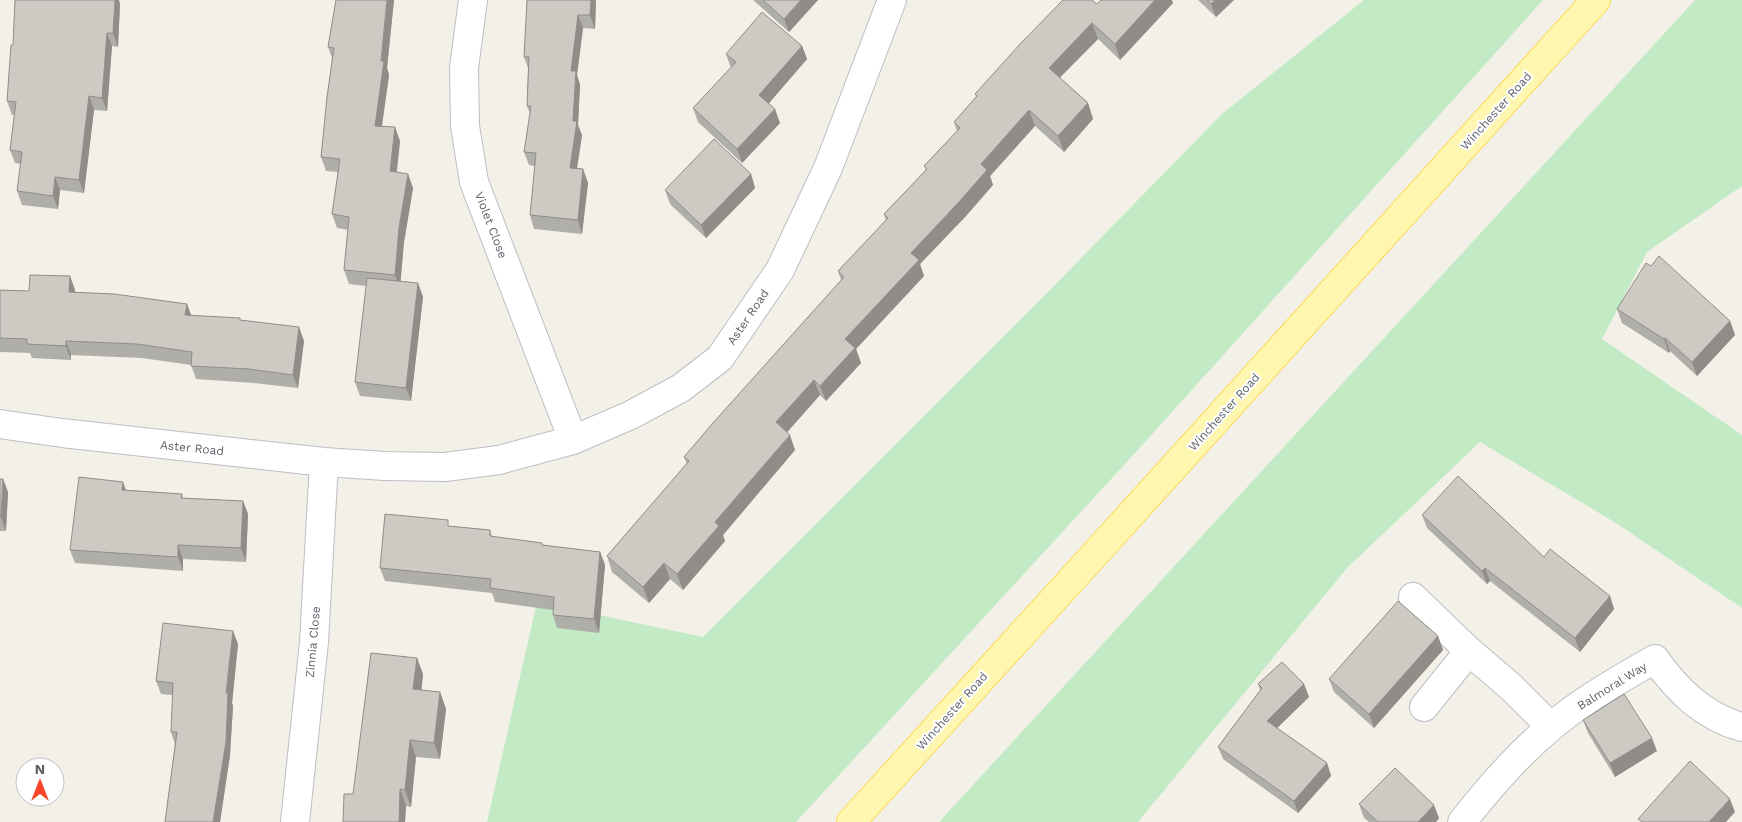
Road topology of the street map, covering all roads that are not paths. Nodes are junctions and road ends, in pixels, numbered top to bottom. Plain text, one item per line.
1 (473, 0) edge
2 (892, 0) edge
3 (1596, 0) edge
4 (0, 424) edge
5 (573, 440) junction
6 (324, 462) junction
7 (1413, 597) dead end
8 (1469, 651) junction
9 (1424, 707) dead end
10 (1551, 727) junction
11 (1742, 727) edge
12 (295, 822) edge
13 (850, 822) edge
14 (1462, 822) edge

1 - 5 street, Violet Close
2 - 5 street, Aster Road
3 - 13 main road, Winchester Road
4 - 6 street, Aster Road
5 - 6 street, Aster Road
6 - 12 street, Zinnia Close
7 - 8 street
8 - 9 street
8 - 10 street
10 - 11 street, Balmoral Way
10 - 14 street, Balmoral Way

